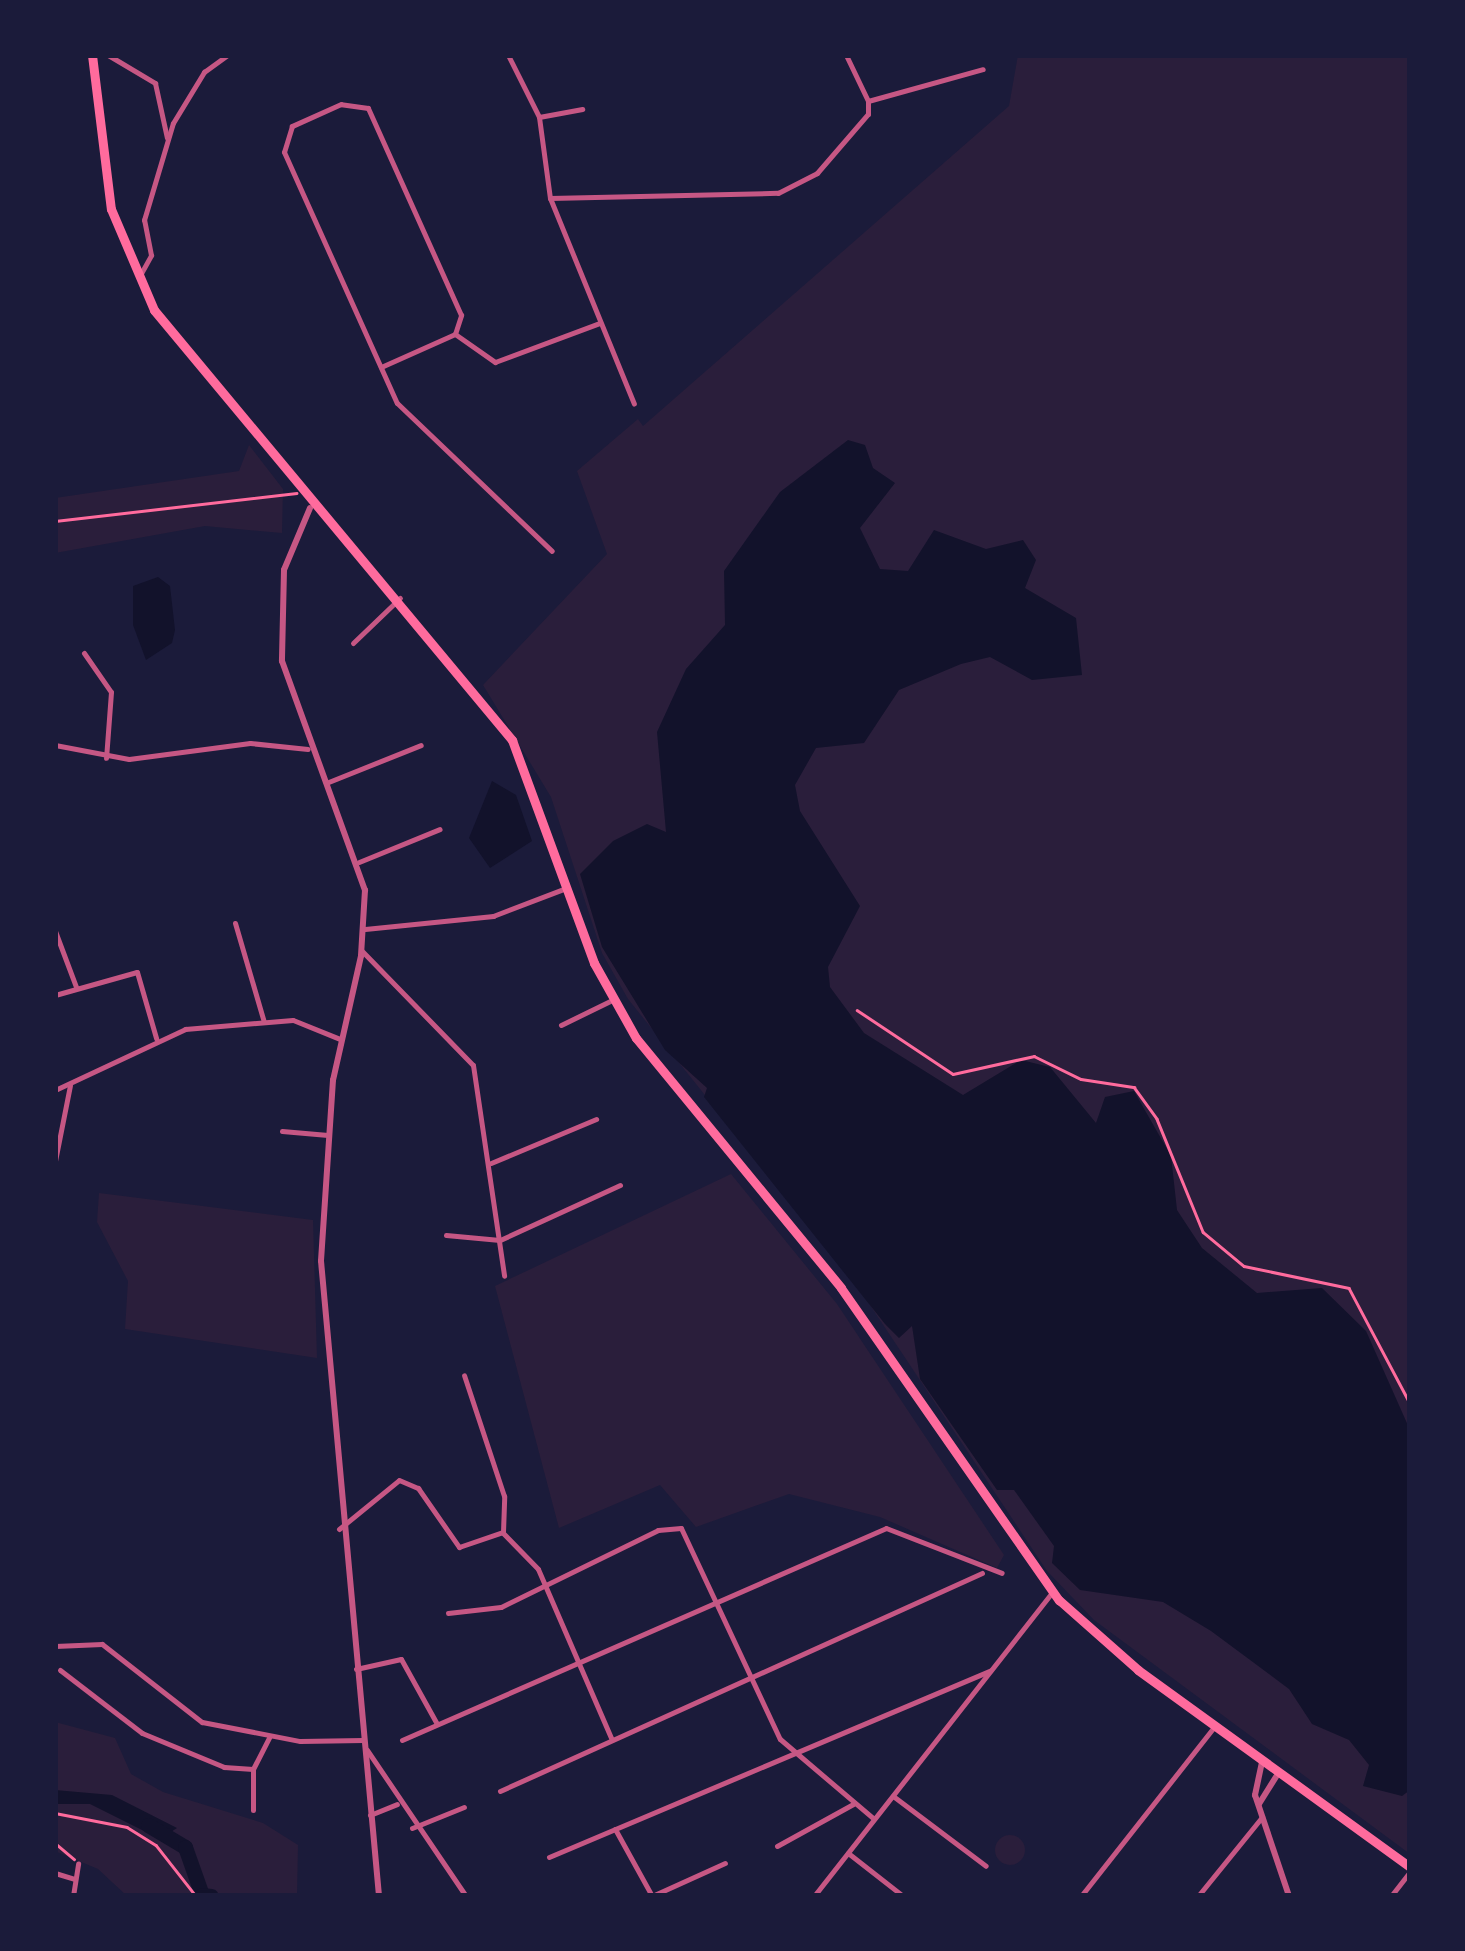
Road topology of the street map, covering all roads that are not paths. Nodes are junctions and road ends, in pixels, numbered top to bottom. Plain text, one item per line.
1 (92, 55) edge
2 (108, 55) edge
3 (226, 55) edge
4 (508, 55) edge
5 (846, 55) edge
6 (982, 69) dead end
7 (868, 101) junction
8 (582, 109) dead end
9 (539, 117) junction
10 (168, 141) junction
11 (550, 198) junction
12 (137, 279) junction
13 (600, 322) junction
14 (455, 334) junction
15 (381, 366) junction
16 (634, 404) dead end
17 (310, 508) junction
18 (552, 551) dead end
19 (400, 598) junction
20 (354, 643) dead end
21 (84, 653) dead end
22 (55, 745) edge
23 (421, 745) dead end
24 (308, 749) junction
25 (106, 758) junction
26 (326, 783) junction
27 (440, 830) dead end
28 (360, 862) junction
29 (569, 888) junction
30 (234, 924) dead end
31 (365, 928) junction
32 (55, 932) edge
33 (362, 951) junction
34 (76, 987) junction
35 (55, 995) edge
36 (612, 1000) junction
37 (264, 1022) junction
38 (562, 1025) dead end
39 (156, 1039) junction
40 (340, 1039) junction
41 (70, 1084) junction
42 (55, 1090) edge
43 (596, 1119) dead end
44 (282, 1130) dead end
45 (328, 1135) junction
46 (55, 1160) edge
47 (490, 1162) junction
48 (620, 1185) dead end
49 (446, 1235) dead end
50 (500, 1240) junction
51 (504, 1276) dead end
52 (464, 1375) dead end
53 (339, 1529) junction
54 (503, 1532) junction
55 (982, 1573) junction
56 (1002, 1574) dead end
57 (544, 1588) junction
58 (1052, 1593) junction
59 (717, 1600) junction
60 (448, 1613) dead end
61 (55, 1648) edge
62 (580, 1666) junction
63 (355, 1669) junction
64 (57, 1670) edge
65 (990, 1671) junction
66 (751, 1679) junction
67 (438, 1724) junction
68 (1215, 1726) junction
69 (270, 1736) junction
70 (363, 1739) junction
71 (402, 1740) dead end
72 (612, 1740) junction
73 (791, 1752) junction
74 (1262, 1762) junction
75 (252, 1769) junction
76 (1278, 1773) junction
77 (500, 1791) dead end
78 (893, 1796) junction
79 (397, 1804) junction
80 (854, 1804) junction
81 (1258, 1805) junction
82 (464, 1808) dead end
83 (253, 1810) dead end
84 (370, 1815) junction
85 (1262, 1817) junction
86 (874, 1819) junction
87 (412, 1828) junction
88 (615, 1829) junction
89 (777, 1846) dead end
90 (848, 1853) junction
91 (548, 1857) dead end
92 (78, 1863) road end
93 (726, 1863) dead end
94 (986, 1866) dead end
95 (1410, 1870) edge
96 (55, 1873) edge
97 (75, 1879) junction
98 (73, 1896) edge
99 (379, 1896) edge
100 (466, 1896) edge
101 (652, 1896) edge
102 (814, 1896) edge
103 (902, 1896) edge
104 (1081, 1896) edge
105 (1198, 1896) edge
106 (1289, 1896) edge
107 (1390, 1896) edge

1 - 12 main road
2 - 10 street
3 - 10 street
4 - 9 street
5 - 7 street
6 - 7 street
7 - 11 street
8 - 9 street
9 - 11 street
10 - 12 street
11 - 13 street
12 - 17 main road
13 - 14 street
13 - 16 street
14 - 15 street
14 - 15 street
15 - 18 street
17 - 19 main road
17 - 24 street
19 - 20 street
19 - 29 main road
21 - 25 street
22 - 25 street
23 - 26 street
24 - 25 street
24 - 26 street
26 - 28 street
27 - 28 street
28 - 31 street
29 - 31 street
29 - 36 main road
30 - 37 street
31 - 33 street
32 - 34 street
33 - 40 street
33 - 47 street
34 - 35 street
34 - 39 street
36 - 38 street
36 - 58 main road
37 - 39 street
37 - 40 street
39 - 41 street
40 - 45 street
41 - 42 street
41 - 46 street
43 - 47 street
44 - 45 street
45 - 53 street
47 - 50 street
48 - 50 street
49 - 50 street
50 - 51 street
52 - 54 street
53 - 54 street
53 - 63 street
54 - 57 street
55 - 56 street
55 - 59 street
55 - 66 street
57 - 59 street
57 - 60 street
57 - 62 street
58 - 65 street
58 - 68 main road
59 - 62 street
59 - 66 street
61 - 64 street
61 - 69 street
62 - 67 street
62 - 72 street
63 - 67 street
63 - 70 street
64 - 75 street
65 - 73 street
65 - 78 street
66 - 72 street
66 - 73 street
67 - 71 street
68 - 74 main road
68 - 104 street
69 - 70 street
69 - 75 street
70 - 79 street
70 - 84 street
72 - 77 street
73 - 80 street
73 - 88 street
74 - 76 main road
74 - 81 street
75 - 83 street
76 - 81 street
76 - 95 main road
78 - 86 street
78 - 94 street
79 - 84 street
79 - 87 street
80 - 86 street
80 - 89 street
81 - 85 street
82 - 87 street
84 - 99 street
85 - 105 street
85 - 106 street
86 - 90 street
87 - 100 street
88 - 91 street
88 - 101 street
90 - 102 street
90 - 103 street
92 - 97 street
93 - 101 street
95 - 107 street
96 - 97 street
97 - 98 street

